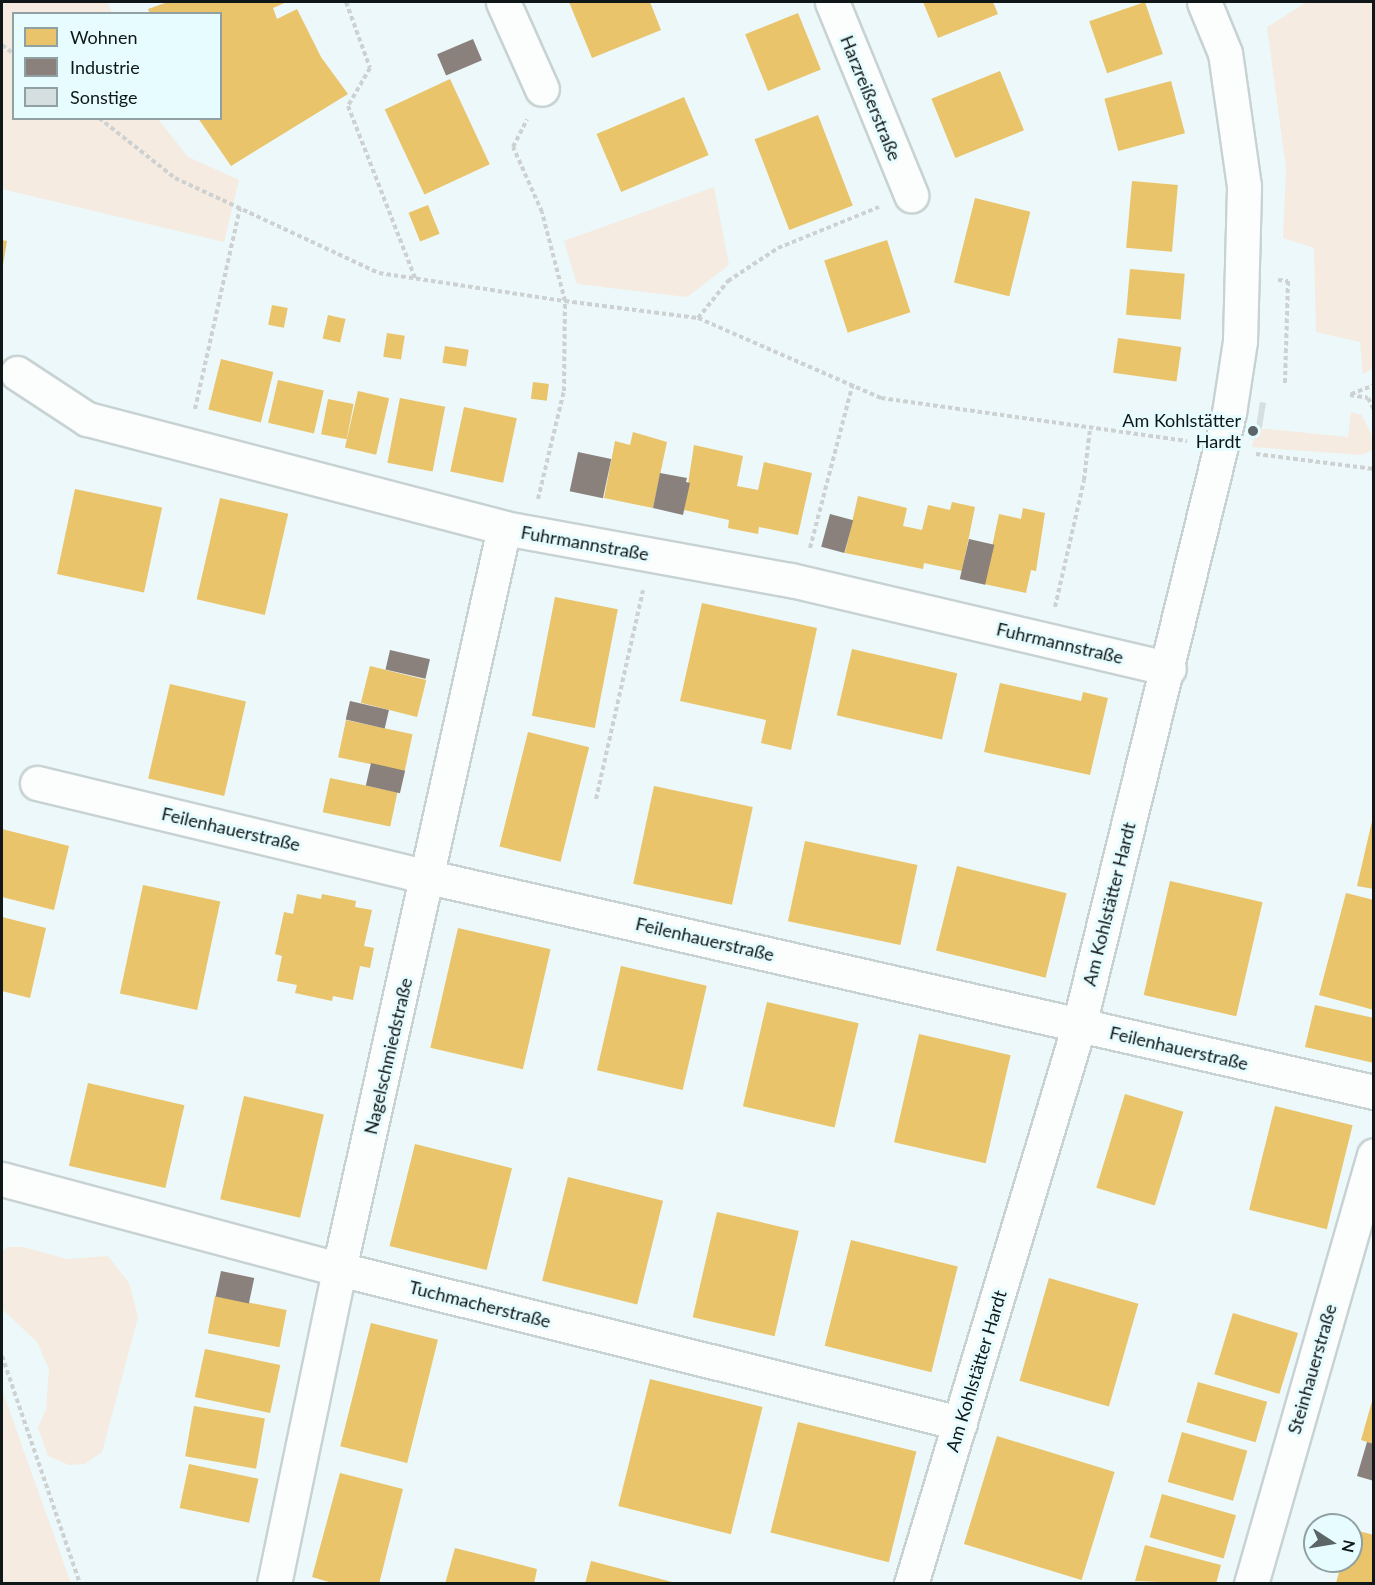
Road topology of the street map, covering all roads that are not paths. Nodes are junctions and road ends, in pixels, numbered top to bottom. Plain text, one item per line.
1 (503, 2) edge
2 (832, 2) edge
3 (1204, 2) edge
4 (542, 89) road end
5 (910, 195) road end
6 (17, 373) dead end
7 (517, 530) junction
8 (1169, 669) junction
9 (37, 783) dead end
10 (429, 876) junction
11 (1079, 1025) junction
12 (1374, 1092) edge
13 (1374, 1155) edge
14 (2, 1179) edge
15 (339, 1269) junction
16 (960, 1423) junction
17 (274, 1584) edge
18 (911, 1584) edge
19 (1251, 1584) edge

1 - 4 street
2 - 5 street, Harzreißerstraße
3 - 8 street, Am Kohlstätter Hardt
6 - 7 street, Fuhrmannstraße
7 - 8 street, Fuhrmannstraße
7 - 10 street, Nagelschmiedstraße
8 - 11 street, Am Kohlstätter Hardt
9 - 10 street, Feilenhauerstraße
10 - 11 street, Feilenhauerstraße
10 - 15 street, Nagelschmiedstraße
11 - 12 street, Feilenhauerstraße
11 - 16 street, Am Kohlstätter Hardt
13 - 19 street, Steinhauerstraße
14 - 15 street, Tuchmacherstraße
15 - 16 street, Tuchmacherstraße
15 - 17 street, Nagelschmiedstraße
16 - 18 street, Am Kohlstätter Hardt

